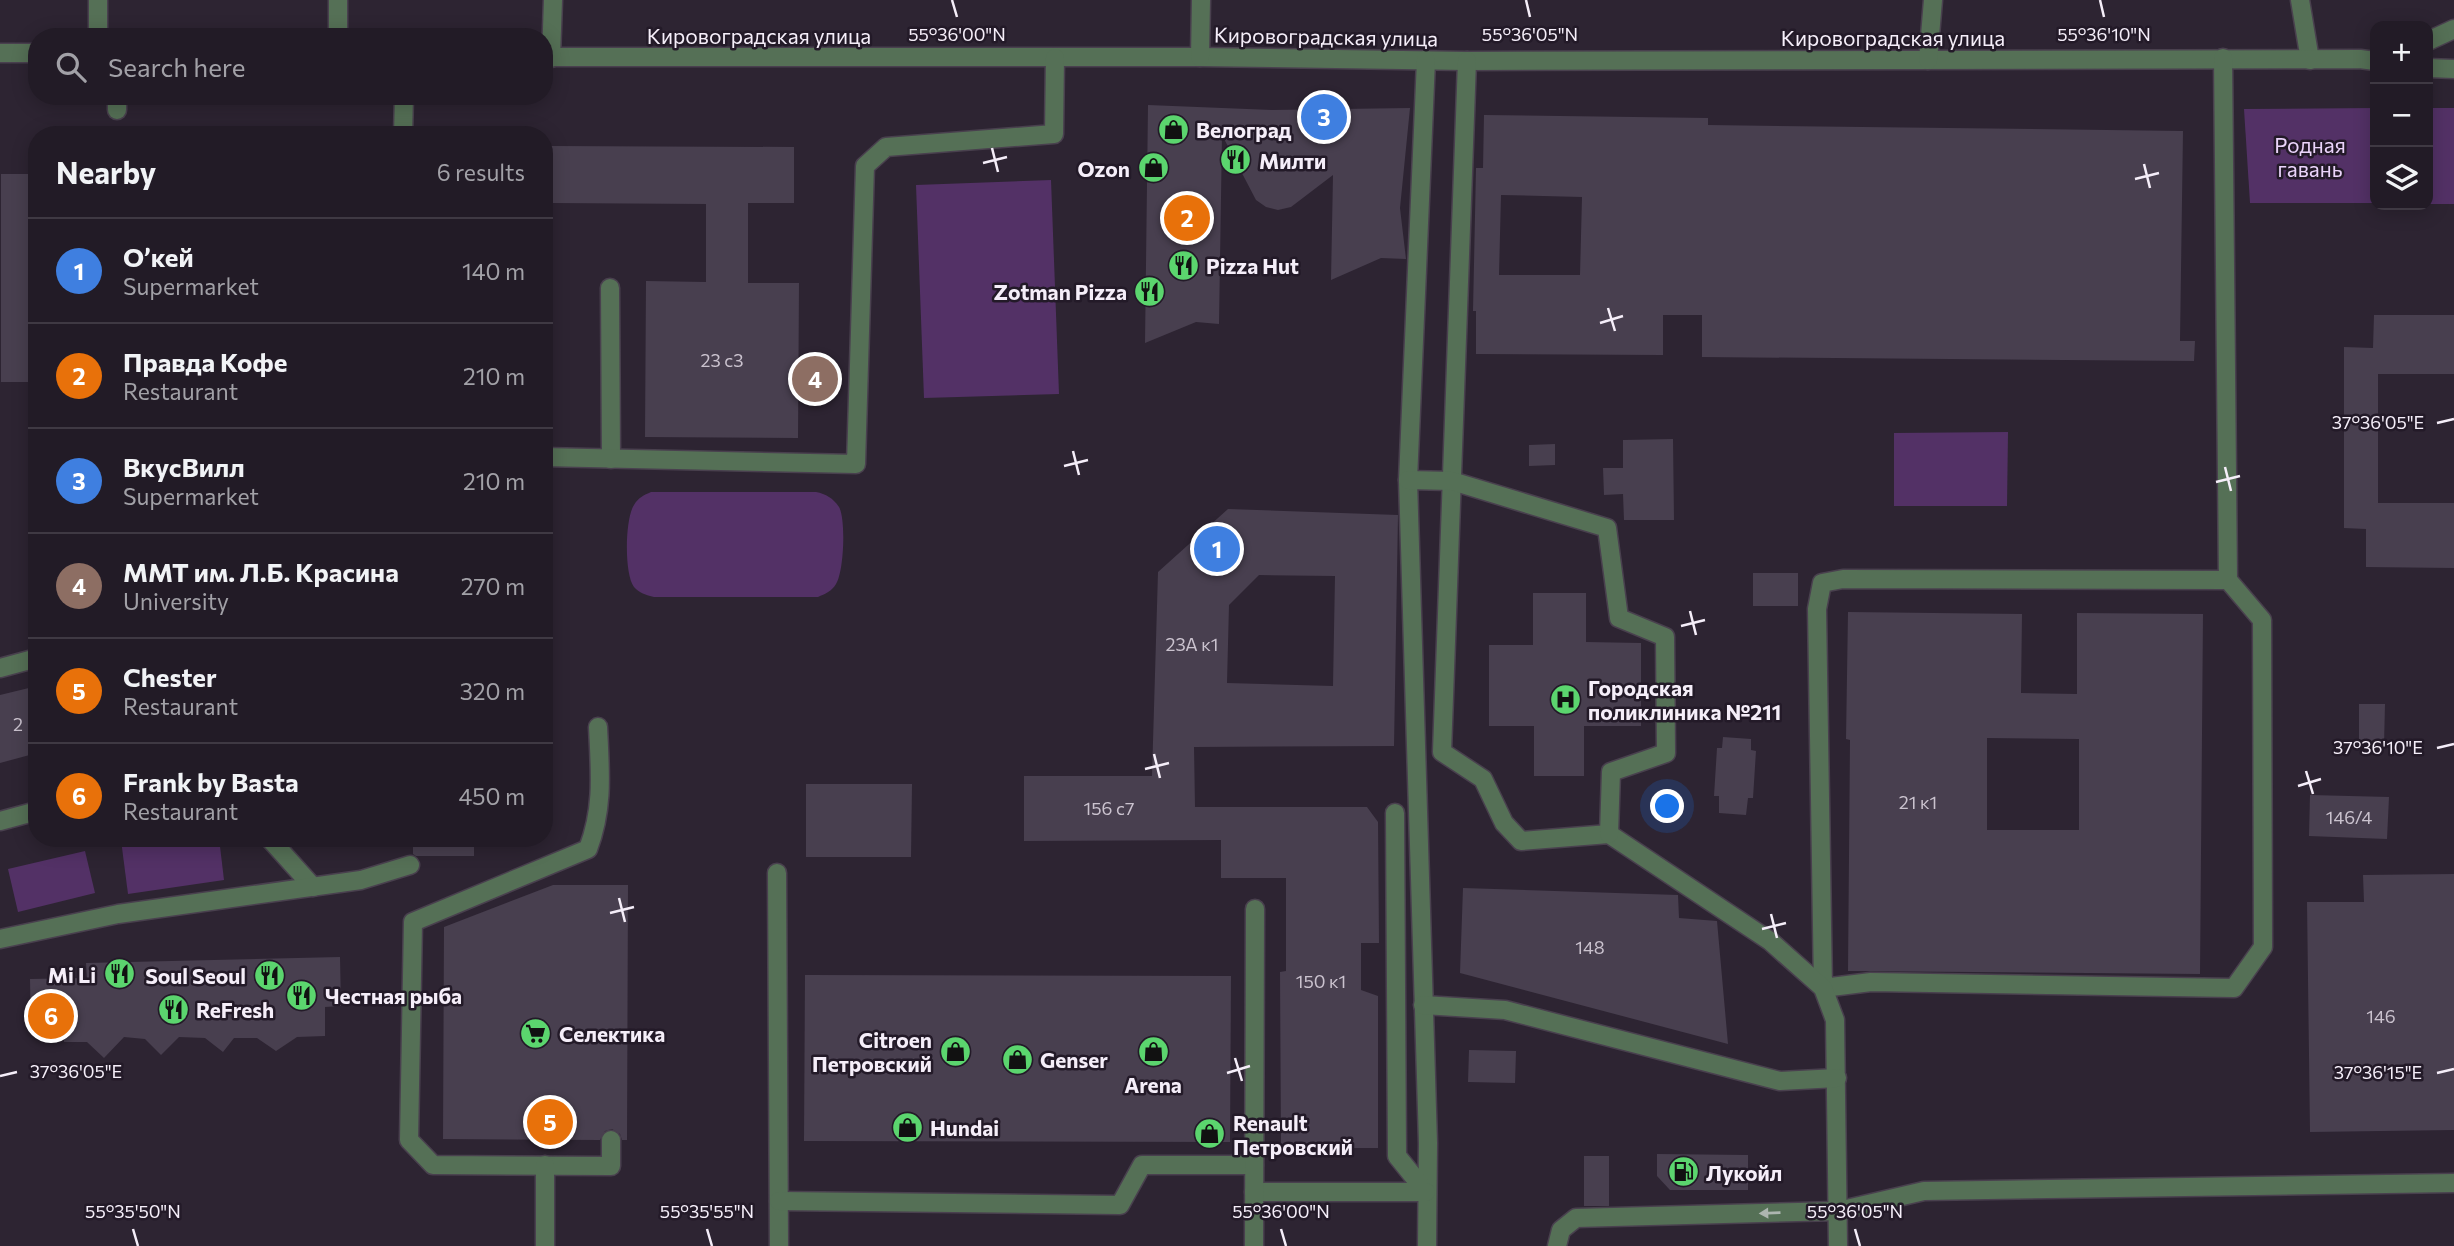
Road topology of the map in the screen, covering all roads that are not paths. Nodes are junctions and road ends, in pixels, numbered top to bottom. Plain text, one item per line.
1 (98, 0) edge
2 (338, 0) edge
3 (553, 0) edge
4 (1202, 0) edge
5 (1933, 0) edge
6 (2300, 0) edge
7 (98, 28) edge
8 (338, 28) edge
9 (551, 28) edge
10 (2454, 29) edge
11 (2433, 39) edge
12 (2454, 45) edge
13 (2433, 46) edge
14 (0, 53) edge
15 (28, 53) edge
16 (1200, 57) junction
17 (553, 58) edge
18 (1055, 58) junction
19 (2223, 58) junction
20 (2370, 58) edge
21 (1426, 60) junction
22 (1928, 60) junction
23 (2310, 60) junction
24 (1467, 61) junction
25 (2433, 68) edge
26 (2454, 69) edge
27 (404, 105) edge
28 (404, 126) edge
29 (610, 288) dead end
30 (553, 457) edge
31 (611, 458) junction
32 (1408, 480) junction
33 (1452, 481) junction
34 (2228, 580) junction
35 (28, 661) edge
36 (0, 668) edge
37 (598, 727) dead end
38 (28, 813) edge
39 (1395, 813) dead end
40 (0, 821) edge
41 (1609, 834) junction
42 (278, 847) edge
43 (410, 865) dead end
44 (777, 873) dead end
45 (313, 887) junction
46 (1255, 909) dead end
47 (0, 939) edge
48 (1824, 988) junction
49 (1423, 1005) junction
50 (1837, 1078) junction
51 (611, 1140) dead end
52 (545, 1165) junction
53 (1254, 1165) junction
54 (2454, 1183) edge
55 (1254, 1192) junction
56 (1426, 1192) junction
57 (779, 1201) junction
58 (1838, 1211) junction
59 (545, 1246) edge
60 (779, 1246) edge
61 (1254, 1246) edge
62 (1427, 1246) edge
63 (1557, 1246) edge
64 (1838, 1246) edge

1 - 7 street
2 - 8 street
3 - 9 street
4 - 16 street
5 - 22 street
6 - 23 street
10 - 11 street
12 - 13 street
14 - 15 street
16 - 18 street, Кировоградская улица
16 - 21 street, Кировоградская улица
17 - 18 street, Кировоградская улица
18 - 31 street
19 - 22 street, Кировоградская улица
19 - 23 street, Кировоградская улица
19 - 34 street
20 - 23 street, Кировоградская улица
21 - 24 street, Кировоградская улица
21 - 32 street
22 - 24 street, Кировоградская улица
24 - 33 street
25 - 26 street
27 - 28 street
29 - 31 street
30 - 31 street
32 - 33 street
32 - 49 street
33 - 41 street
33 - 41 street
34 - 48 street
34 - 48 street
35 - 36 street
37 - 52 street
38 - 40 street
39 - 56 street
41 - 48 street
42 - 45 street
43 - 45 street
44 - 57 street
45 - 47 street
46 - 53 street
48 - 50 street
49 - 50 street
49 - 56 street
50 - 58 street
51 - 52 street
52 - 59 street
53 - 55 street
53 - 57 street
54 - 58 street
55 - 56 street
55 - 61 street
56 - 62 street
57 - 60 street
58 -> 63 street
58 - 64 street

